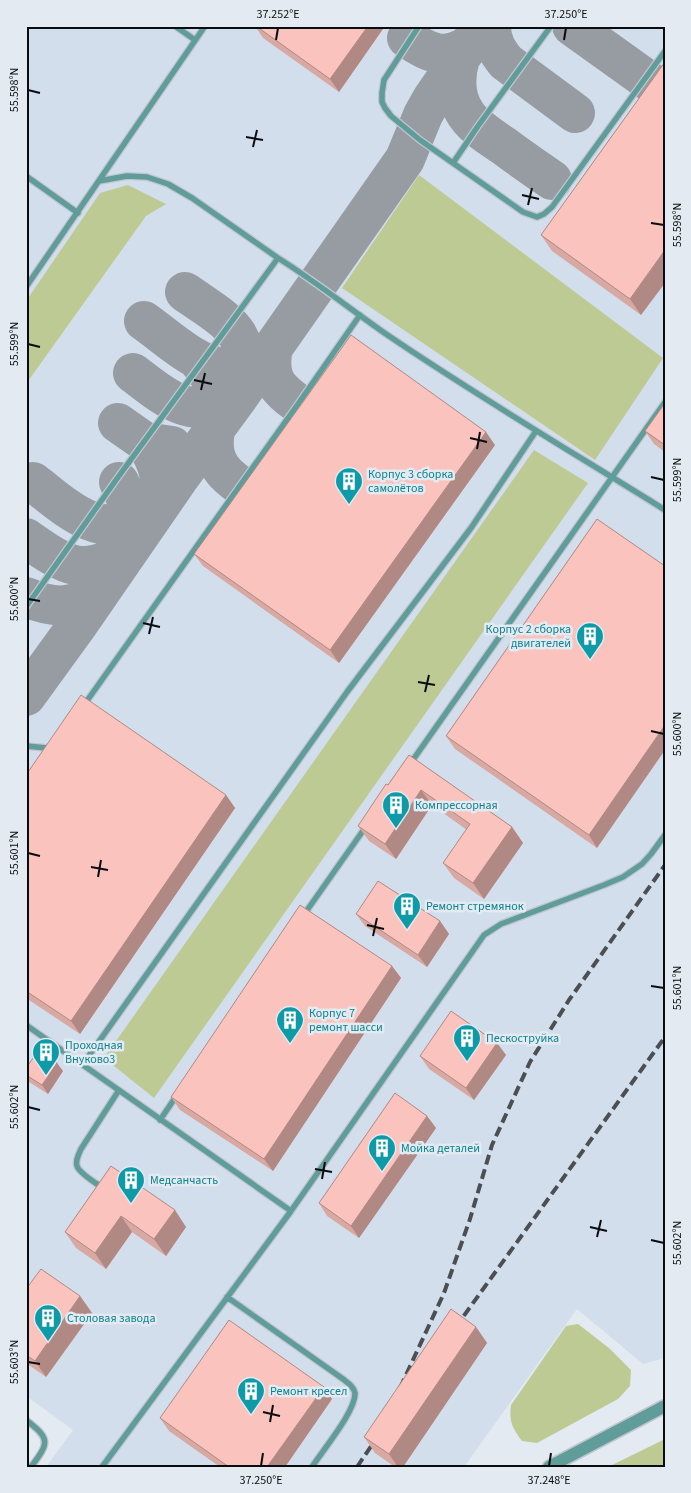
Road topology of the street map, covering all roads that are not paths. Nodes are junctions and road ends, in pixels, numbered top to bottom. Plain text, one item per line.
1 (175, 26) edge
2 (205, 26) edge
3 (419, 26) edge
4 (551, 26) edge
5 (195, 40) junction
6 (665, 51) edge
7 (453, 163) junction
8 (26, 176) edge
9 (99, 180) junction
10 (78, 213) junction
11 (278, 258) junction
12 (26, 287) edge
13 (360, 315) junction
14 (665, 402) edge
15 (536, 431) junction
16 (612, 477) junction
17 (665, 510) edge
18 (26, 607) edge
19 (78, 713) edge
20 (54, 744) edge
21 (26, 746) edge
22 (404, 772) edge
23 (370, 820) edge
24 (664, 837) edge
25 (296, 926) edge
26 (26, 1025) edge
27 (83, 1064) junction
28 (182, 1087) edge
29 (119, 1090) junction
30 (160, 1120) junction
31 (107, 1191) edge
32 (291, 1211) junction
33 (227, 1297) junction
34 (665, 1406) edge
35 (665, 1415) edge
36 (26, 1420) edge
37 (620, 1429) junction
38 (31, 1467) edge
39 (102, 1467) edge
40 (312, 1467) edge
41 (549, 1467) edge

1 - 5 lane
2 - 5 lane
3 - 7 lane
4 - 7 lane
5 - 9 lane
6 - 7 lane
8 - 10 lane
9 - 10 lane
9 - 11 lane
10 - 12 lane
11 - 13 lane
11 - 18 lane
13 - 15 lane
13 - 19 lane
14 - 16 lane
15 - 16 lane
15 - 27 lane
16 - 17 lane
16 - 22 lane
20 - 21 lane
23 - 25 lane
24 - 32 lane
26 - 27 lane
27 - 29 lane
28 - 30 lane
29 - 30 lane
29 - 31 lane
30 - 32 lane
32 - 33 lane
33 - 39 lane
33 - 40 lane
34 - 37 street
35 - 37 street
36 - 38 lane
37 - 41 street

